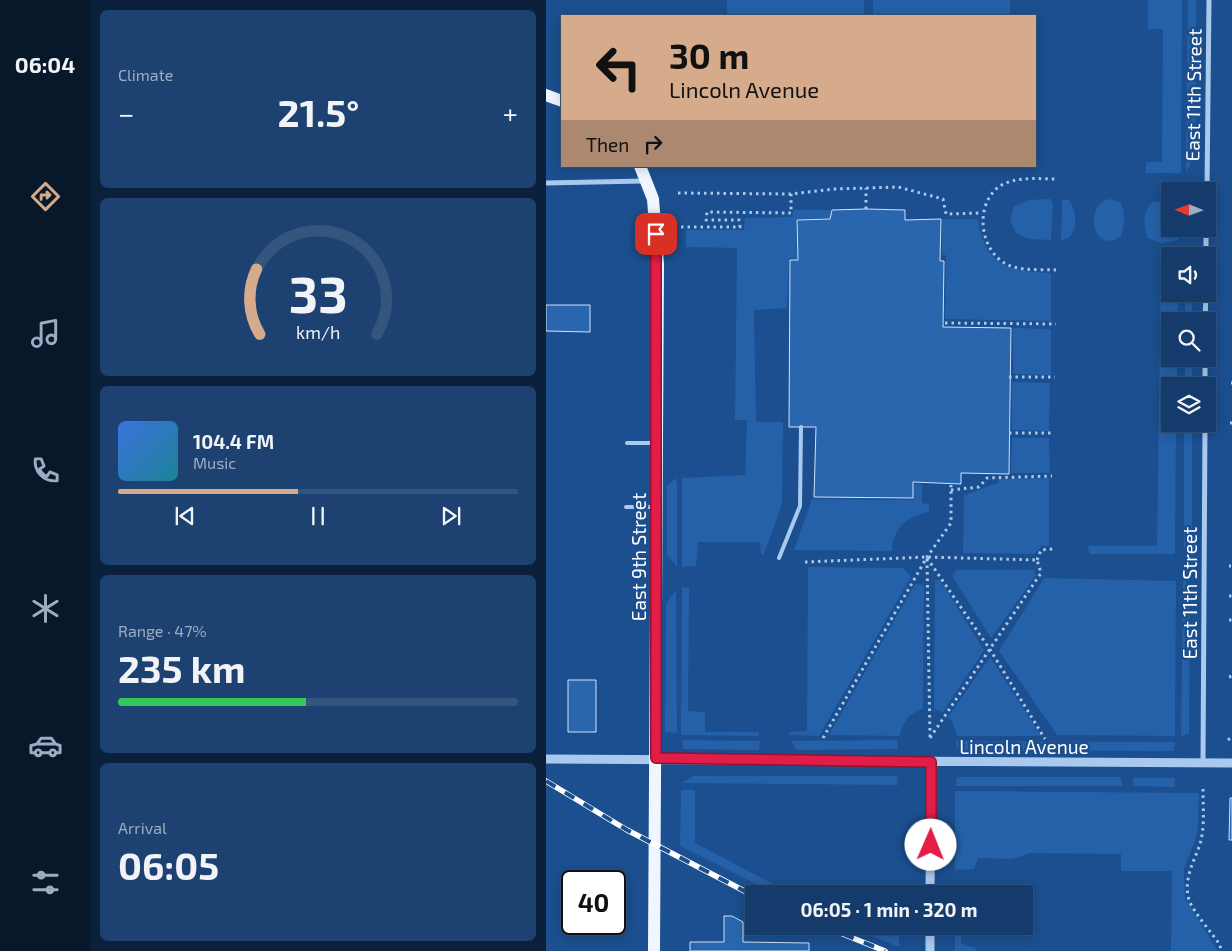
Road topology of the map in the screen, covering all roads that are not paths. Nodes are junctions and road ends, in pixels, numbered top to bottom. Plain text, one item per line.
1 (1209, 0) edge
2 (546, 95) edge
3 (561, 101) edge
4 (640, 167) edge
5 (647, 181) junction
6 (546, 182) edge
7 (1206, 182) edge
8 (801, 427) dead end
9 (1205, 432) edge
10 (627, 443) dead end
11 (657, 443) junction
12 (626, 507) dead end
13 (657, 507) junction
14 (779, 558) dead end
15 (656, 758) junction
16 (546, 759) edge
17 (931, 762) junction
18 (1203, 763) junction
19 (1232, 763) edge
20 (930, 885) edge
21 (930, 935) edge
22 (654, 951) edge
23 (930, 951) edge

1 - 7 street, East 11th Street
2 - 3 main road
4 - 5 main road, East 9th Street
5 - 6 street
5 - 11 main road, East 9th Street
8 - 14 lane
9 - 18 street, East 11th Street
10 - 11 lane
11 - 13 main road, East 9th Street
12 - 13 lane
13 - 15 main road, East 9th Street
15 - 16 street, Lincoln Avenue
15 - 17 street, Lincoln Avenue
15 - 22 main road, East 9th Street
17 - 18 street, Lincoln Avenue
17 - 20 street
18 - 19 street, Lincoln Avenue
21 - 23 street

